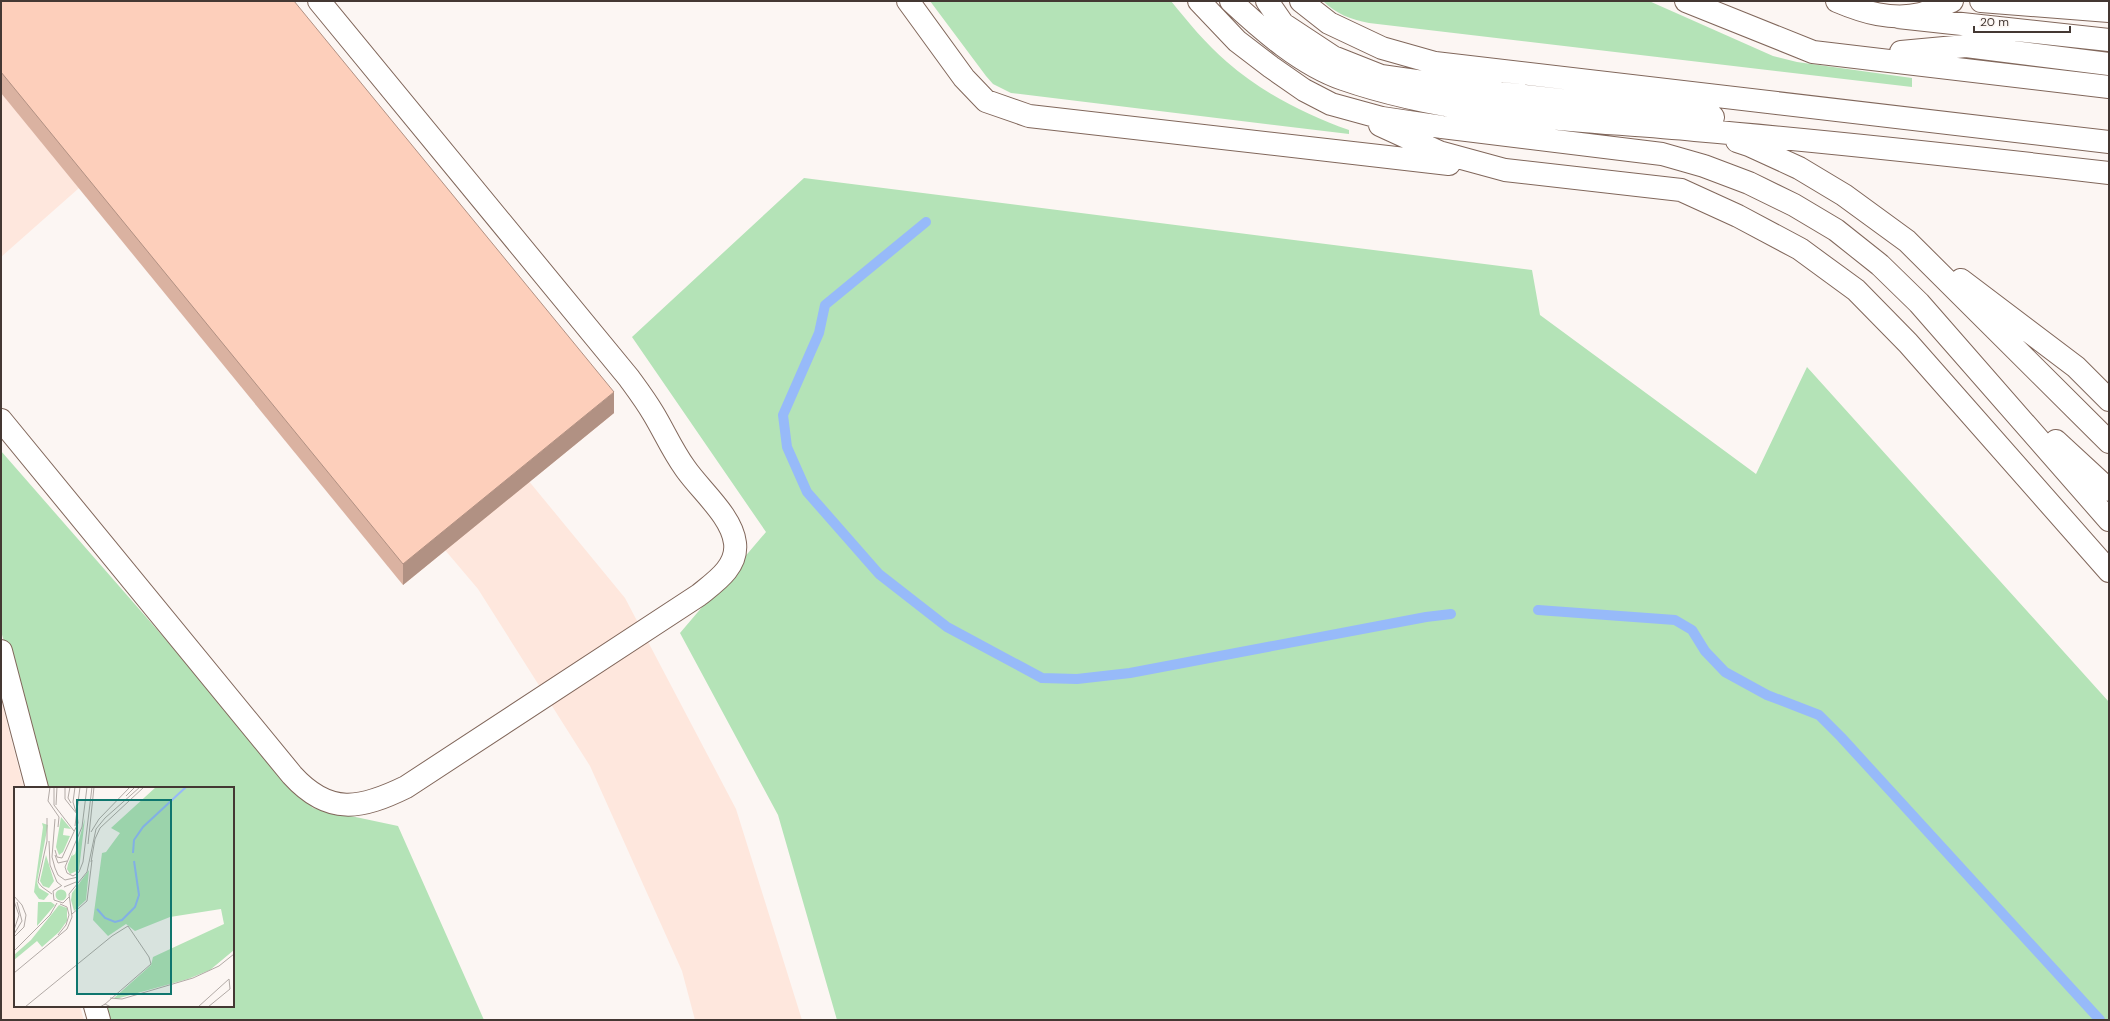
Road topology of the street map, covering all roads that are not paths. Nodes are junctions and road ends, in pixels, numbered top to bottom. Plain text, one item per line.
1 (319, 1) edge
2 (908, 1) edge
3 (1199, 1) edge
4 (1231, 1) edge
5 (1267, 1) edge
6 (1301, 1) edge
7 (1686, 1) edge
8 (1837, 1) edge
9 (1952, 1) edge
10 (1981, 1) edge
11 (2109, 11) edge
12 (1898, 17) junction
13 (2109, 40) edge
14 (1966, 46) junction
15 (1856, 56) junction
16 (2109, 64) edge
17 (1504, 72) junction
18 (1435, 85) junction
19 (2109, 86) edge
20 (1331, 104) junction
21 (1695, 130) junction
22 (2109, 142) edge
23 (2020, 163) junction
24 (2109, 163) edge
25 (1505, 170) junction
26 (2109, 173) edge
27 (2109, 184) edge
28 (1907, 241) junction
29 (1964, 356) junction
30 (2109, 400) edge
31 (1, 420) edge
32 (2109, 442) edge
33 (2109, 490) edge
34 (2109, 520) edge
35 (2109, 571) edge
36 (1, 651) edge
37 (37, 787) edge
38 (95, 1007) edge
39 (99, 1020) edge

1 - 31 lane
2 - 25 lane
3 - 20 lane
4 - 21 lane
5 - 18 lane
6 - 17 lane
7 - 15 lane
8 - 12 lane
9 - 12 lane
10 - 11 lane
12 - 13 lane
12 - 14 lane
14 - 15 lane
14 - 16 lane
15 - 19 lane
17 - 18 lane
17 - 22 lane
18 - 24 lane
20 - 25 lane
20 - 29 lane
21 - 23 lane
21 - 28 lane
23 - 26 lane
23 - 27 lane
25 - 35 lane
28 - 30 lane
28 - 32 lane
29 - 33 lane
29 - 34 lane
36 - 37 lane
38 - 39 lane

